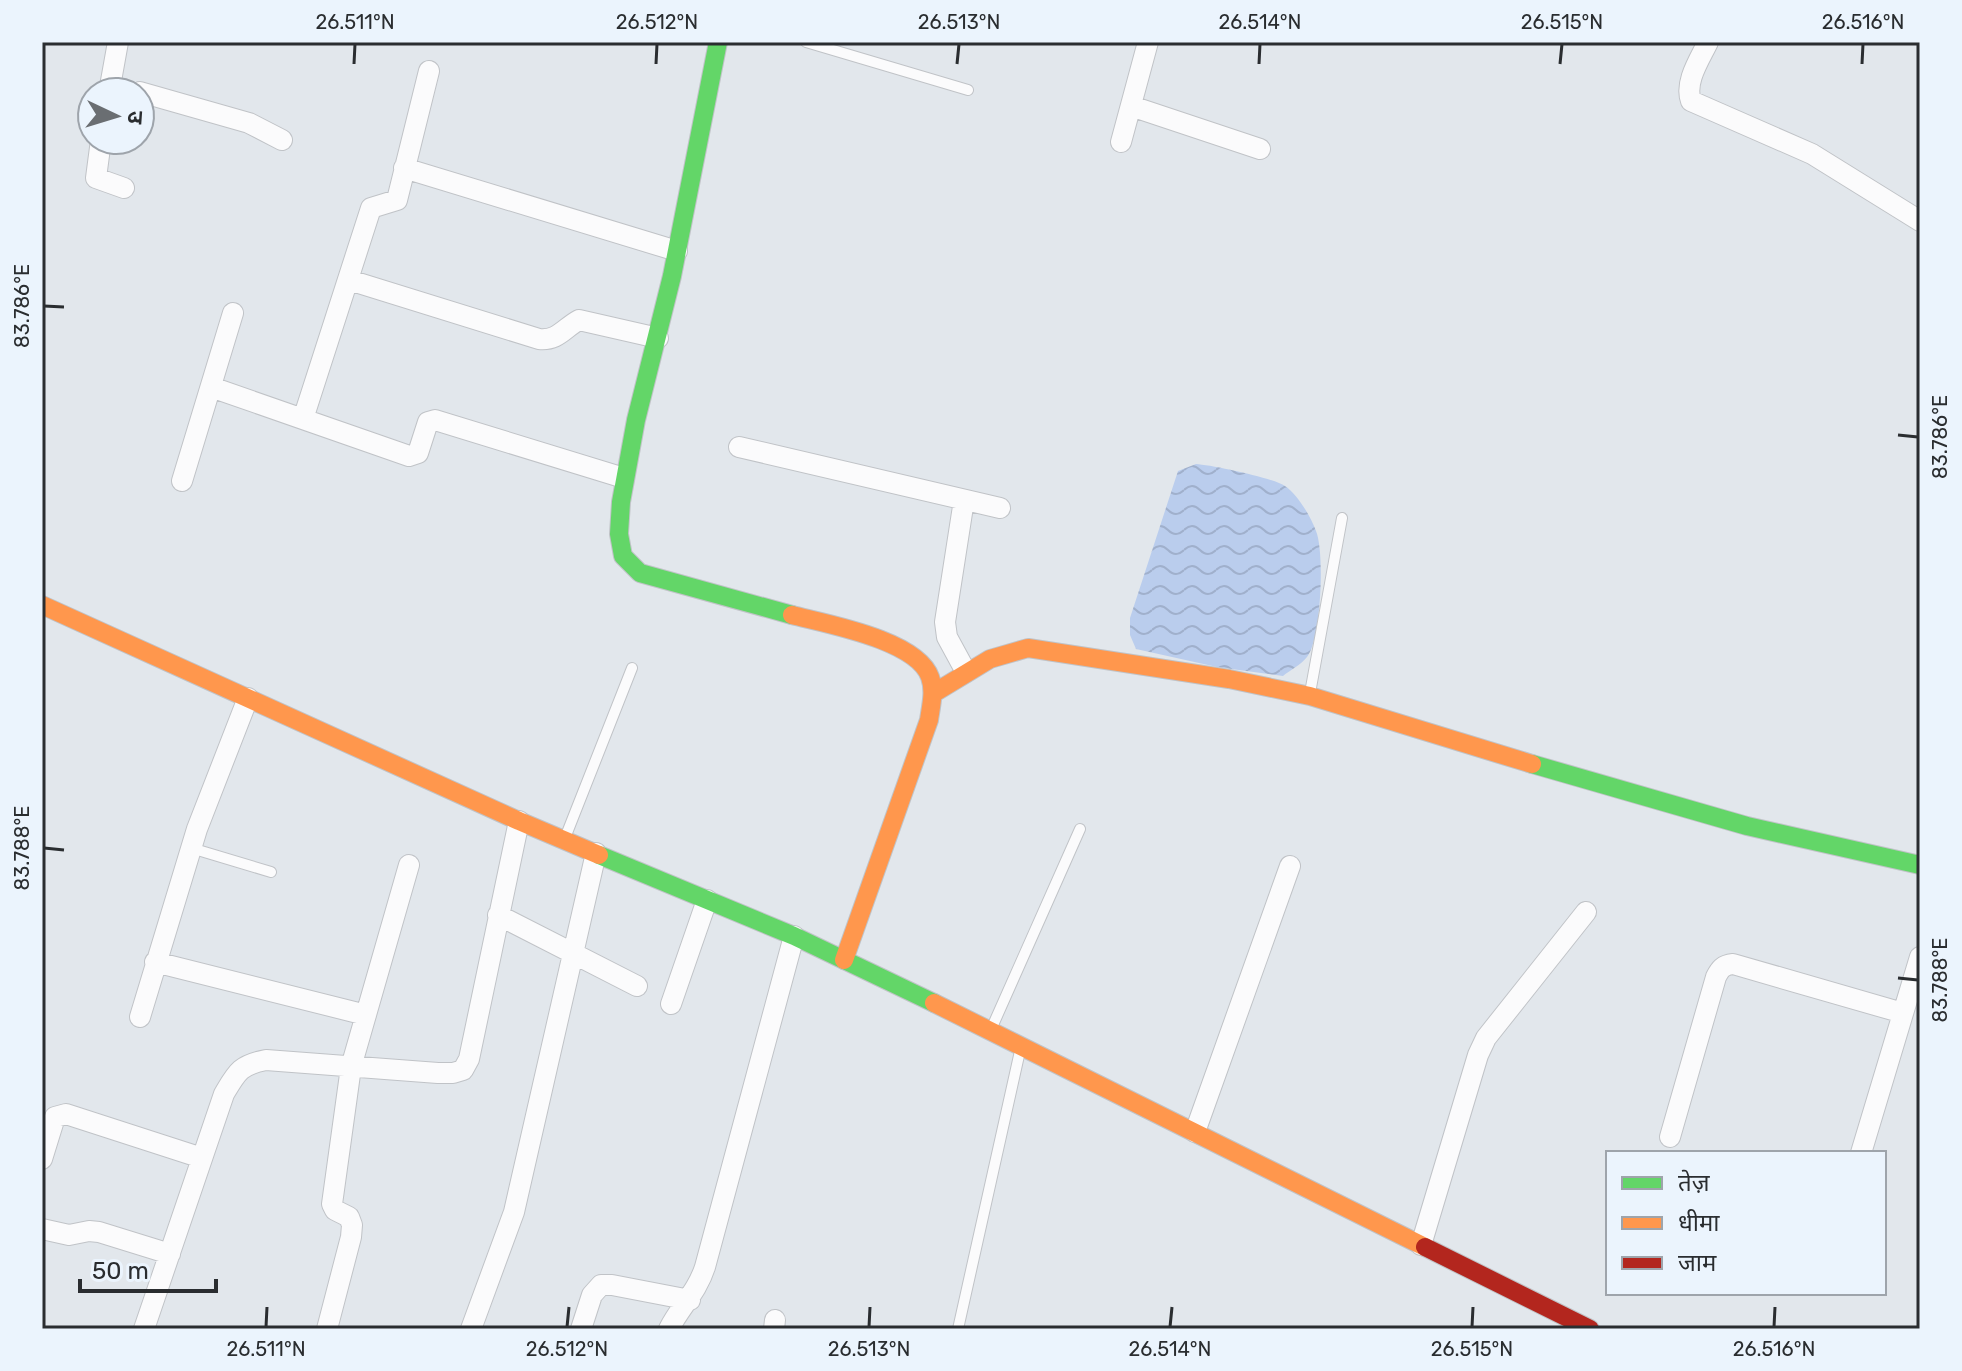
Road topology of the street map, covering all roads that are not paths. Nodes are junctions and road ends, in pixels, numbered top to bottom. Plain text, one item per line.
1 (118, 42) edge
2 (718, 42) edge
3 (806, 42) edge
4 (1148, 42) edge
5 (1708, 42) edge
6 (429, 71) dead end
7 (112, 76) edge
8 (968, 90) dead end
9 (156, 97) edge
10 (1131, 106) junction
11 (282, 140) dead end
12 (1121, 142) dead end
13 (1260, 149) dead end
14 (99, 156) edge
15 (404, 168) junction
16 (124, 188) dead end
17 (1920, 221) edge
18 (677, 251) junction
19 (349, 280) junction
20 (233, 313) dead end
21 (658, 338) junction
22 (211, 387) junction
23 (303, 419) junction
24 (739, 447) dead end
25 (624, 478) junction
26 (182, 481) dead end
27 (964, 500) junction
28 (1000, 508) dead end
29 (1342, 518) dead end
30 (42, 605) edge
31 (632, 668) dead end
32 (966, 672) junction
33 (934, 693) junction
34 (1310, 696) junction
35 (248, 698) junction
36 (519, 821) junction
37 (1080, 829) dead end
38 (564, 840) junction
39 (191, 848) junction
40 (596, 853) junction
41 (409, 865) dead end
42 (1920, 865) edge
43 (1290, 866) dead end
44 (271, 872) dead end
45 (707, 900) junction
46 (1586, 912) dead end
47 (498, 915) junction
48 (794, 936) junction
49 (575, 954) junction
50 (1920, 957) edge
51 (844, 960) junction
52 (155, 962) junction
53 (637, 986) dead end
54 (671, 1004) dead end
55 (1903, 1013) junction
56 (366, 1015) junction
57 (140, 1017) dead end
58 (991, 1030) junction
59 (1021, 1045) junction
60 (351, 1067) junction
61 (1195, 1132) junction
62 (1670, 1137) dead end
63 (1862, 1151) edge
64 (202, 1158) junction
65 (42, 1159) edge
66 (42, 1229) edge
67 (1421, 1245) junction
68 (170, 1254) junction
69 (690, 1300) junction
70 (144, 1329) edge
71 (327, 1329) edge
72 (471, 1329) edge
73 (581, 1329) edge
74 (669, 1329) edge
75 (958, 1329) edge
76 (1590, 1329) edge

1 - 7 street
2 - 18 main road
3 - 8 lane
4 - 10 street
5 - 17 street
6 - 15 street
9 - 11 street
10 - 12 street
10 - 13 street
14 - 16 street
15 - 18 street
15 - 19 street
18 - 21 main road
19 - 21 street
19 - 23 street
20 - 22 street
21 - 25 main road
22 - 23 street
22 - 26 street
23 - 25 street
24 - 27 street
25 - 33 main road
27 - 28 street
27 - 32 street
29 - 34 lane
30 - 35 main road
31 - 38 lane
32 - 33 main road
32 - 34 main road
33 - 51 main road
34 - 42 main road
35 - 36 main road
35 - 39 street
36 - 38 main road
36 - 47 street
37 - 58 lane
38 - 40 main road
39 - 44 lane
39 - 52 street
40 - 45 main road
40 - 49 street
41 - 56 street
43 - 61 street
45 - 48 main road
45 - 54 street
46 - 67 street
47 - 49 street
47 - 60 street
48 - 51 main road
48 - 69 street
49 - 53 street
49 - 72 street
50 - 55 street
51 - 58 main road
52 - 56 street
52 - 57 street
55 - 62 street
55 - 63 street
56 - 60 street
58 - 59 main road
59 - 61 main road
59 - 75 lane
60 - 64 street
60 - 71 street
61 - 67 main road
64 - 65 street
64 - 68 street
66 - 68 street
67 - 76 main road
68 - 70 street
69 - 73 street
69 - 74 street

